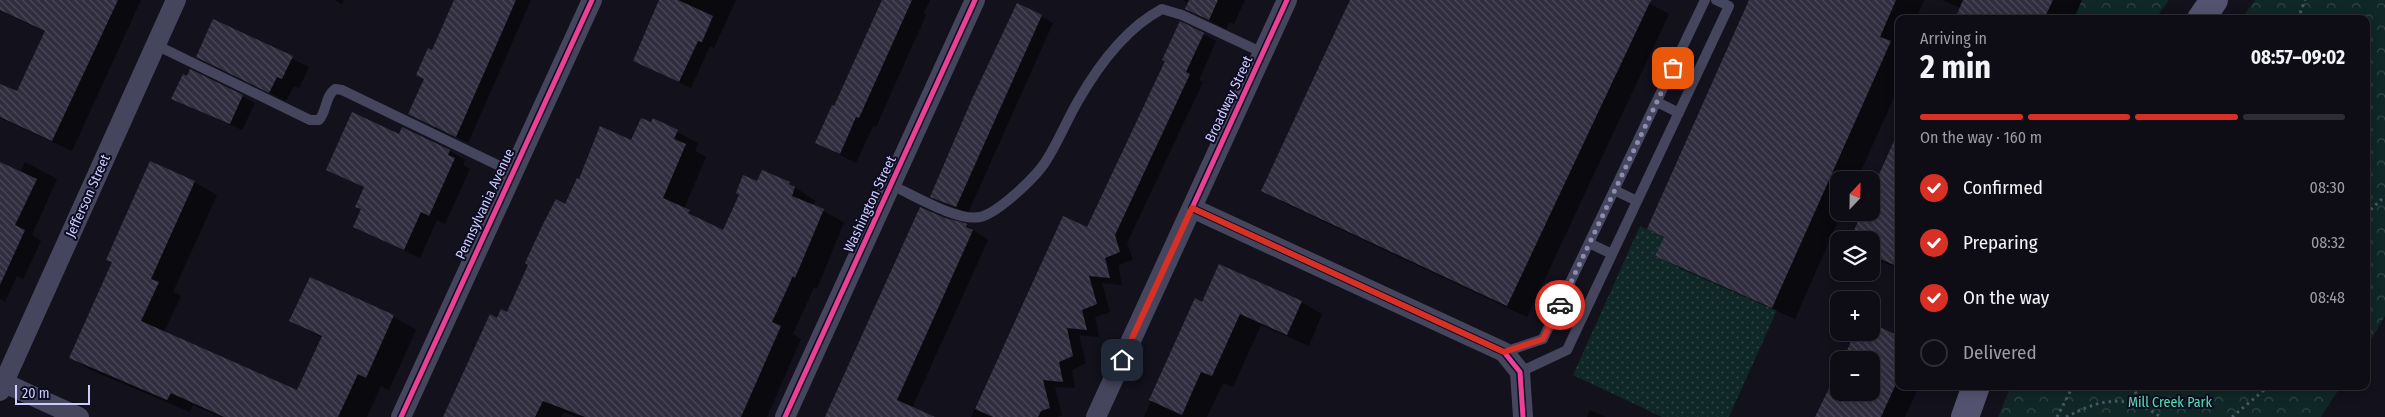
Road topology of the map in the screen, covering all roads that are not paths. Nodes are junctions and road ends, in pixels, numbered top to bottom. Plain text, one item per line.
1 (176, 0) edge
2 (592, 0) edge
3 (975, 0) edge
4 (1287, 0) edge
5 (1705, 0) edge
6 (1716, 0) edge
7 (2214, 0) edge
8 (2204, 15) edge
9 (156, 45) junction
10 (1263, 52) junction
11 (1656, 102) junction
12 (1679, 112) junction
13 (512, 172) junction
14 (891, 184) junction
15 (1614, 190) junction
16 (1637, 201) junction
17 (1192, 208) junction
18 (1589, 243) junction
19 (1612, 254) junction
20 (1504, 352) junction
21 (1520, 372) junction
22 (1, 385) edge
23 (1975, 390) edge
24 (79, 417) edge
25 (401, 417) edge
26 (785, 417) edge
27 (1096, 417) edge
28 (1523, 417) edge
29 (1965, 417) edge

1 - 9 street, Jefferson Street
2 - 13 street, Pennsylvania Avenue
3 - 14 street, Washington Street
4 - 10 street, Broadway Street
5 - 11 lane
6 - 12 lane
7 - 8 main road
9 - 13 lane
9 - 22 street, Jefferson Street
10 - 14 lane
10 - 17 street, Broadway Street
11 - 12 lane
11 - 15 lane
12 - 16 lane
13 - 25 street, Pennsylvania Avenue
14 - 26 street, Washington Street
15 - 16 lane
15 - 18 lane
16 - 19 lane
17 - 20 street
17 - 27 street, Broadway Street
18 - 19 lane
18 - 20 lane
19 - 21 lane
20 - 21 street
21 - 28 street
22 - 24 street
23 - 29 main road

